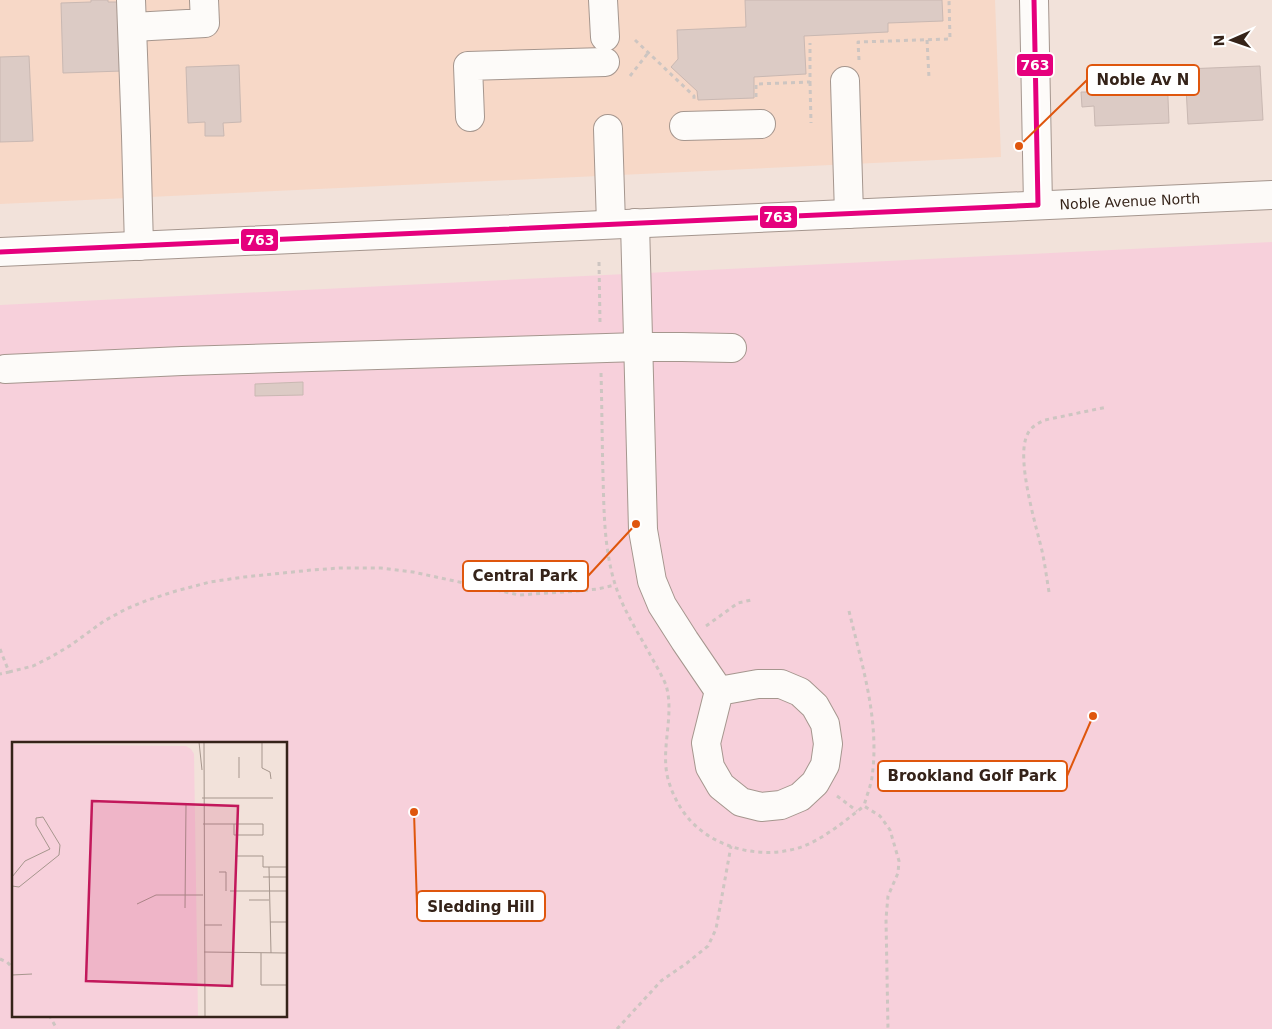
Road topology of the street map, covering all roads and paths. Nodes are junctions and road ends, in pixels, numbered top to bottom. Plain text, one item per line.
1 (204, 0) edge
2 (603, 0) edge
3 (949, 0) edge
4 (1034, 0) edge
5 (132, 13) edge
6 (635, 40) dead end
7 (927, 40) junction
8 (810, 43) dead end
9 (852, 71) joint
10 (929, 78) dead end
11 (810, 82) junction
12 (689, 114) joint
13 (759, 115) joint
14 (470, 117) dead end
15 (811, 123) dead end
16 (608, 129) dead end
17 (1272, 195) edge
18 (1038, 205) junction
19 (849, 214) junction
20 (623, 224) junction
21 (138, 246) junction
22 (0, 252) edge
23 (639, 347) junction
24 (732, 348) dead end
25 (5, 369) dead end
26 (1107, 407) dead end
27 (615, 585) dead end
28 (1049, 592) dead end
29 (751, 600) dead end
30 (850, 611) dead end
31 (685, 641) junction
32 (0, 649) edge
33 (8, 672) junction
34 (0, 674) edge
35 (719, 691) junction
36 (731, 846) dead end
37 (0, 959) edge
38 (12, 967) edge
39 (50, 1016) edge
40 (57, 1029) edge
41 (617, 1029) edge
42 (888, 1029) edge

1 - 5 street
2 - 14 street
3 - 7 path
4 - 18 street
5 - 21 street
6 - 12 path
7 - 9 path
7 - 10 path
8 - 11 path
9 - 19 street
11 - 13 path
11 - 15 path
12 - 13 street
16 - 20 street
17 - 18 street, Noble Avenue North
18 - 19 street, Noble Avenue North
19 - 20 street, Noble Avenue North
20 - 21 street, Noble Avenue North
20 - 23 street
21 - 22 street, Noble Avenue North
23 - 24 street
23 - 25 street
23 - 31 street
26 - 28 path
27 - 33 path
29 - 31 path
30 - 42 path
31 - 35 street
32 - 33 path
33 - 34 path
35 - 35 street
36 - 41 path
37 - 38 path
39 - 40 path

